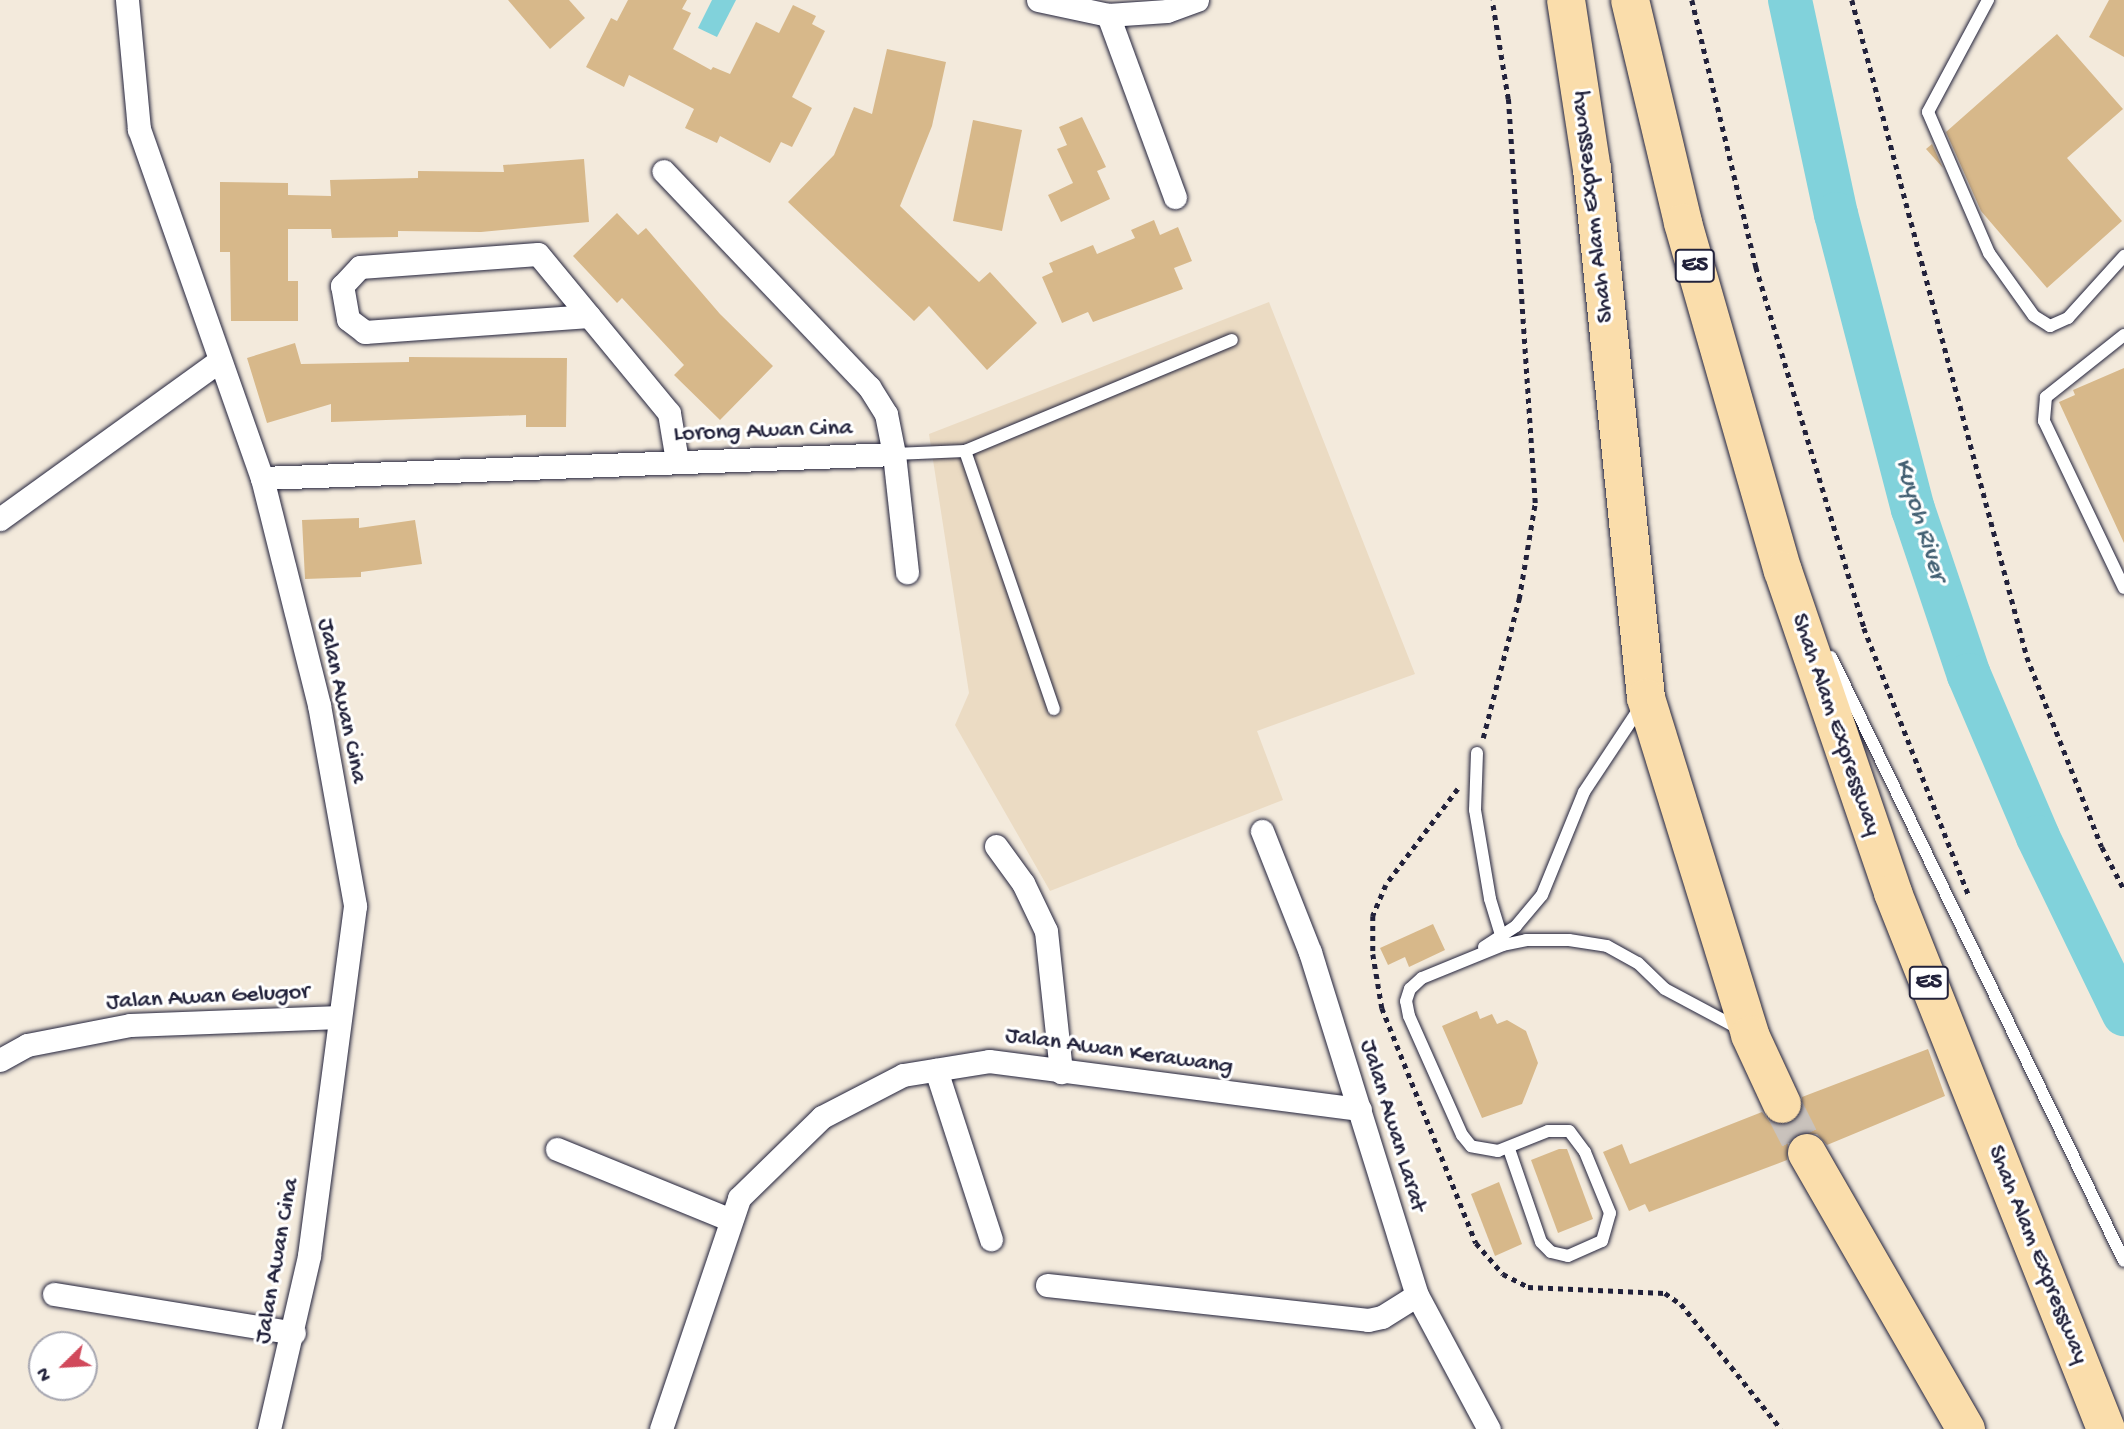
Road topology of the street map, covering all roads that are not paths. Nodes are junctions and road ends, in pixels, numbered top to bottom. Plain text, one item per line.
1 (127, 0) edge
2 (1038, 0) edge
3 (1197, 0) edge
4 (1566, 0) edge
5 (1629, 0) edge
6 (1988, 0) edge
7 (1108, 15) junction
8 (663, 171) dead end
9 (1175, 197) dead end
10 (2124, 256) edge
11 (589, 316) junction
12 (2124, 335) edge
13 (1232, 340) dead end
14 (218, 362) junction
15 (965, 451) junction
16 (894, 454) junction
17 (677, 461) junction
18 (262, 478) junction
19 (0, 519) edge
20 (1771, 530) junction
21 (907, 572) dead end
22 (2124, 588) edge
23 (1646, 698) junction
24 (1054, 709) dead end
25 (1477, 753) road end
26 (1262, 831) dead end
27 (996, 846) dead end
28 (1501, 936) junction
29 (1470, 957) junction
30 (340, 1017) junction
31 (1750, 1035) junction
32 (0, 1060) edge
33 (936, 1070) junction
34 (1061, 1072) junction
35 (1782, 1104) tunnel mouth
36 (1360, 1109) junction
37 (557, 1149) dead end
38 (1508, 1149) junction
39 (1807, 1153) tunnel mouth
40 (731, 1220) junction
41 (991, 1239) dead end
42 (2124, 1261) edge
43 (1047, 1285) dead end
44 (54, 1294) dead end
45 (1417, 1295) junction
46 (294, 1333) junction
47 (269, 1429) edge
48 (661, 1429) edge
49 (1489, 1429) edge
50 (1966, 1429) edge
51 (2106, 1429) edge

1 - 14 street, Jalan Awan Cina
2 - 7 street
3 - 7 street
4 - 23 highway, Shah Alam Expressway
5 - 20 highway, Shah Alam Expressway / E5
6 - 10 lane
7 - 9 street
8 - 16 street, Lorong Awan Cina
11 - 11 street
11 - 17 street
12 - 22 lane
13 - 15 lane
14 - 18 street, Jalan Awan Cina
14 - 19 street
15 - 16 lane
15 - 24 lane
16 - 17 street, Lorong Awan Cina
16 - 21 street
17 - 18 street, Lorong Awan Cina
18 - 30 street, Jalan Awan Cina
20 - 42 lane
20 - 51 highway, Shah Alam Expressway / E5
23 - 28 lane
23 - 31 highway, Shah Alam Expressway
25 - 28 lane
26 - 36 street, Jalan Awan Larat
27 - 34 street
28 - 29 lane
29 - 31 lane
29 - 38 lane
30 - 32 street, Jalan Awan Gelugor
30 - 46 street, Jalan Awan Cina
31 - 35 highway, Shah Alam Expressway
33 - 34 street, Jalan Awan Kerawang
33 - 40 street, Jalan Awan Kerawang
33 - 41 street
34 - 36 street, Jalan Awan Kerawang
36 - 45 street, Jalan Awan Larat
37 - 40 street
38 - 38 lane
39 - 50 highway
40 - 48 street, Jalan Awan Kerawang
43 - 45 street
44 - 46 street
45 - 49 street, Jalan Awan Larat
46 - 47 street, Jalan Awan Cina

